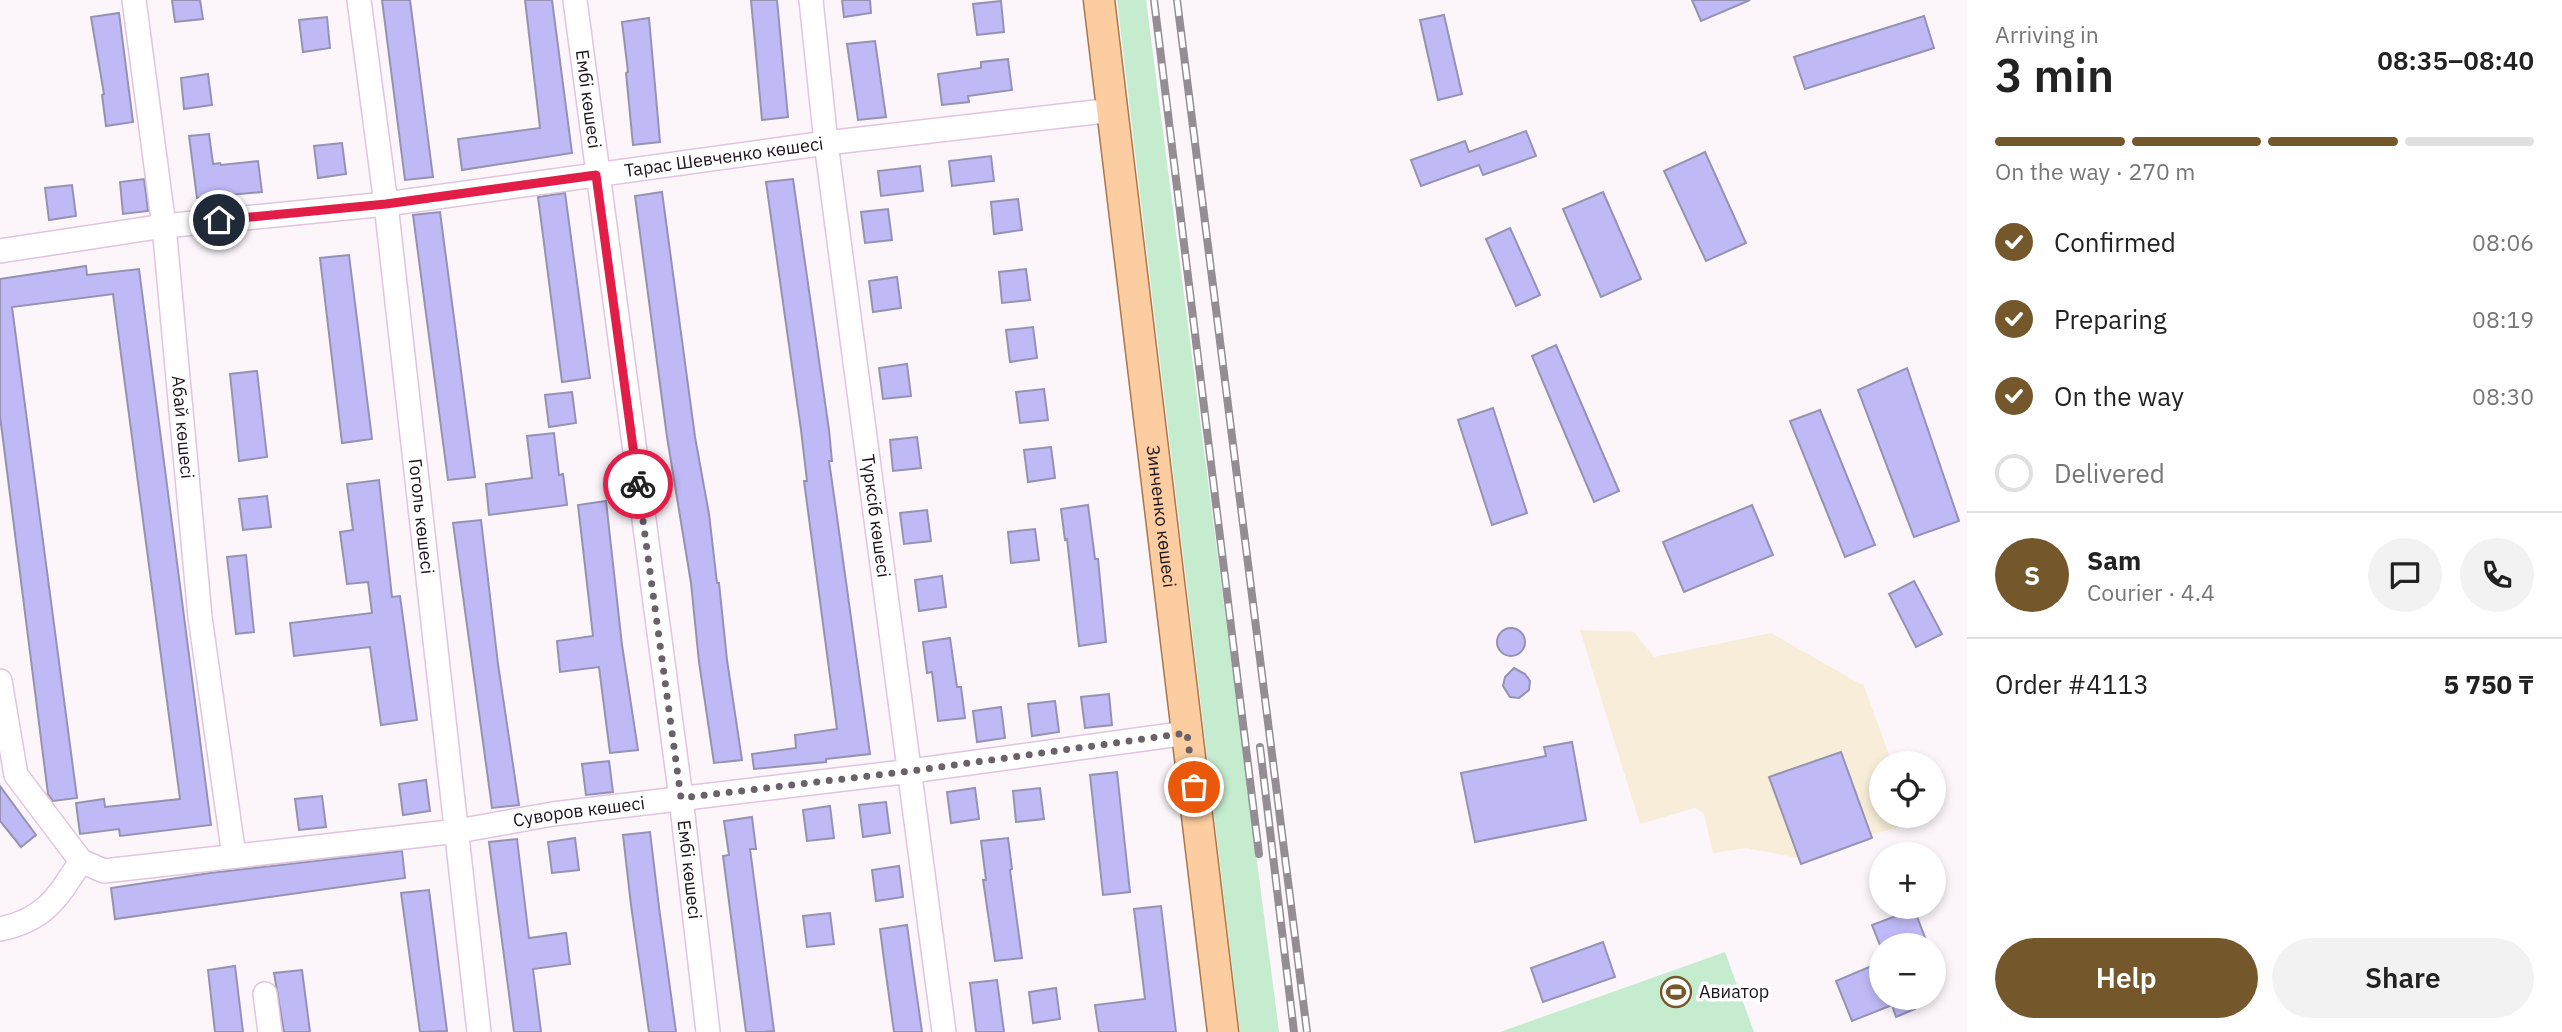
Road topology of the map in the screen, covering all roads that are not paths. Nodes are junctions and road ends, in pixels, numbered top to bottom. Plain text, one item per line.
1 (134, 0) edge
2 (359, 0) edge
3 (575, 0) edge
4 (811, 0) edge
5 (1099, 0) edge
6 (1113, 110) junction
7 (826, 143) junction
8 (596, 175) junction
9 (386, 204) junction
10 (164, 226) junction
11 (0, 251) edge
12 (0, 681) edge
13 (1187, 733) junction
14 (911, 771) junction
15 (681, 798) junction
16 (458, 831) junction
17 (234, 856) junction
18 (81, 861) junction
19 (0, 929) edge
20 (265, 994) dead end
21 (270, 1032) edge
22 (479, 1032) edge
23 (708, 1032) edge
24 (944, 1032) edge
25 (1223, 1032) edge

1 - 10 street, Абай көшесі
2 - 9 street, Гоголь көшесі
3 - 8 street, Ембі көшесі
4 - 7 street, Түрксіб көшесі
5 - 6 main road, Зинченко көшесі
6 - 7 street, Тарас Шевченко көшесі
6 - 13 main road, Зинченко көшесі
7 - 8 street, Тарас Шевченко көшесі
7 - 14 street, Түрксіб көшесі
8 - 9 street, Тарас Шевченко көшесі
8 - 15 street, Ембі көшесі
9 - 10 street, Тарас Шевченко көшесі
9 - 16 street, Гоголь көшесі
10 - 11 street, Тарас Шевченко көшесі
10 - 17 street, Абай көшесі
12 - 18 street
13 - 14 street, Суворов көшесі
13 - 25 main road, Зинченко көшесі
14 - 15 street, Суворов көшесі
14 - 24 street, Түрксіб көшесі
15 - 16 street, Суворов көшесі
15 - 23 street, Ембі көшесі
16 - 17 street, Суворов көшесі
16 - 22 street, Гоголь көшесі
17 - 18 street, Суворов көшесі
18 - 19 street
20 - 21 street

